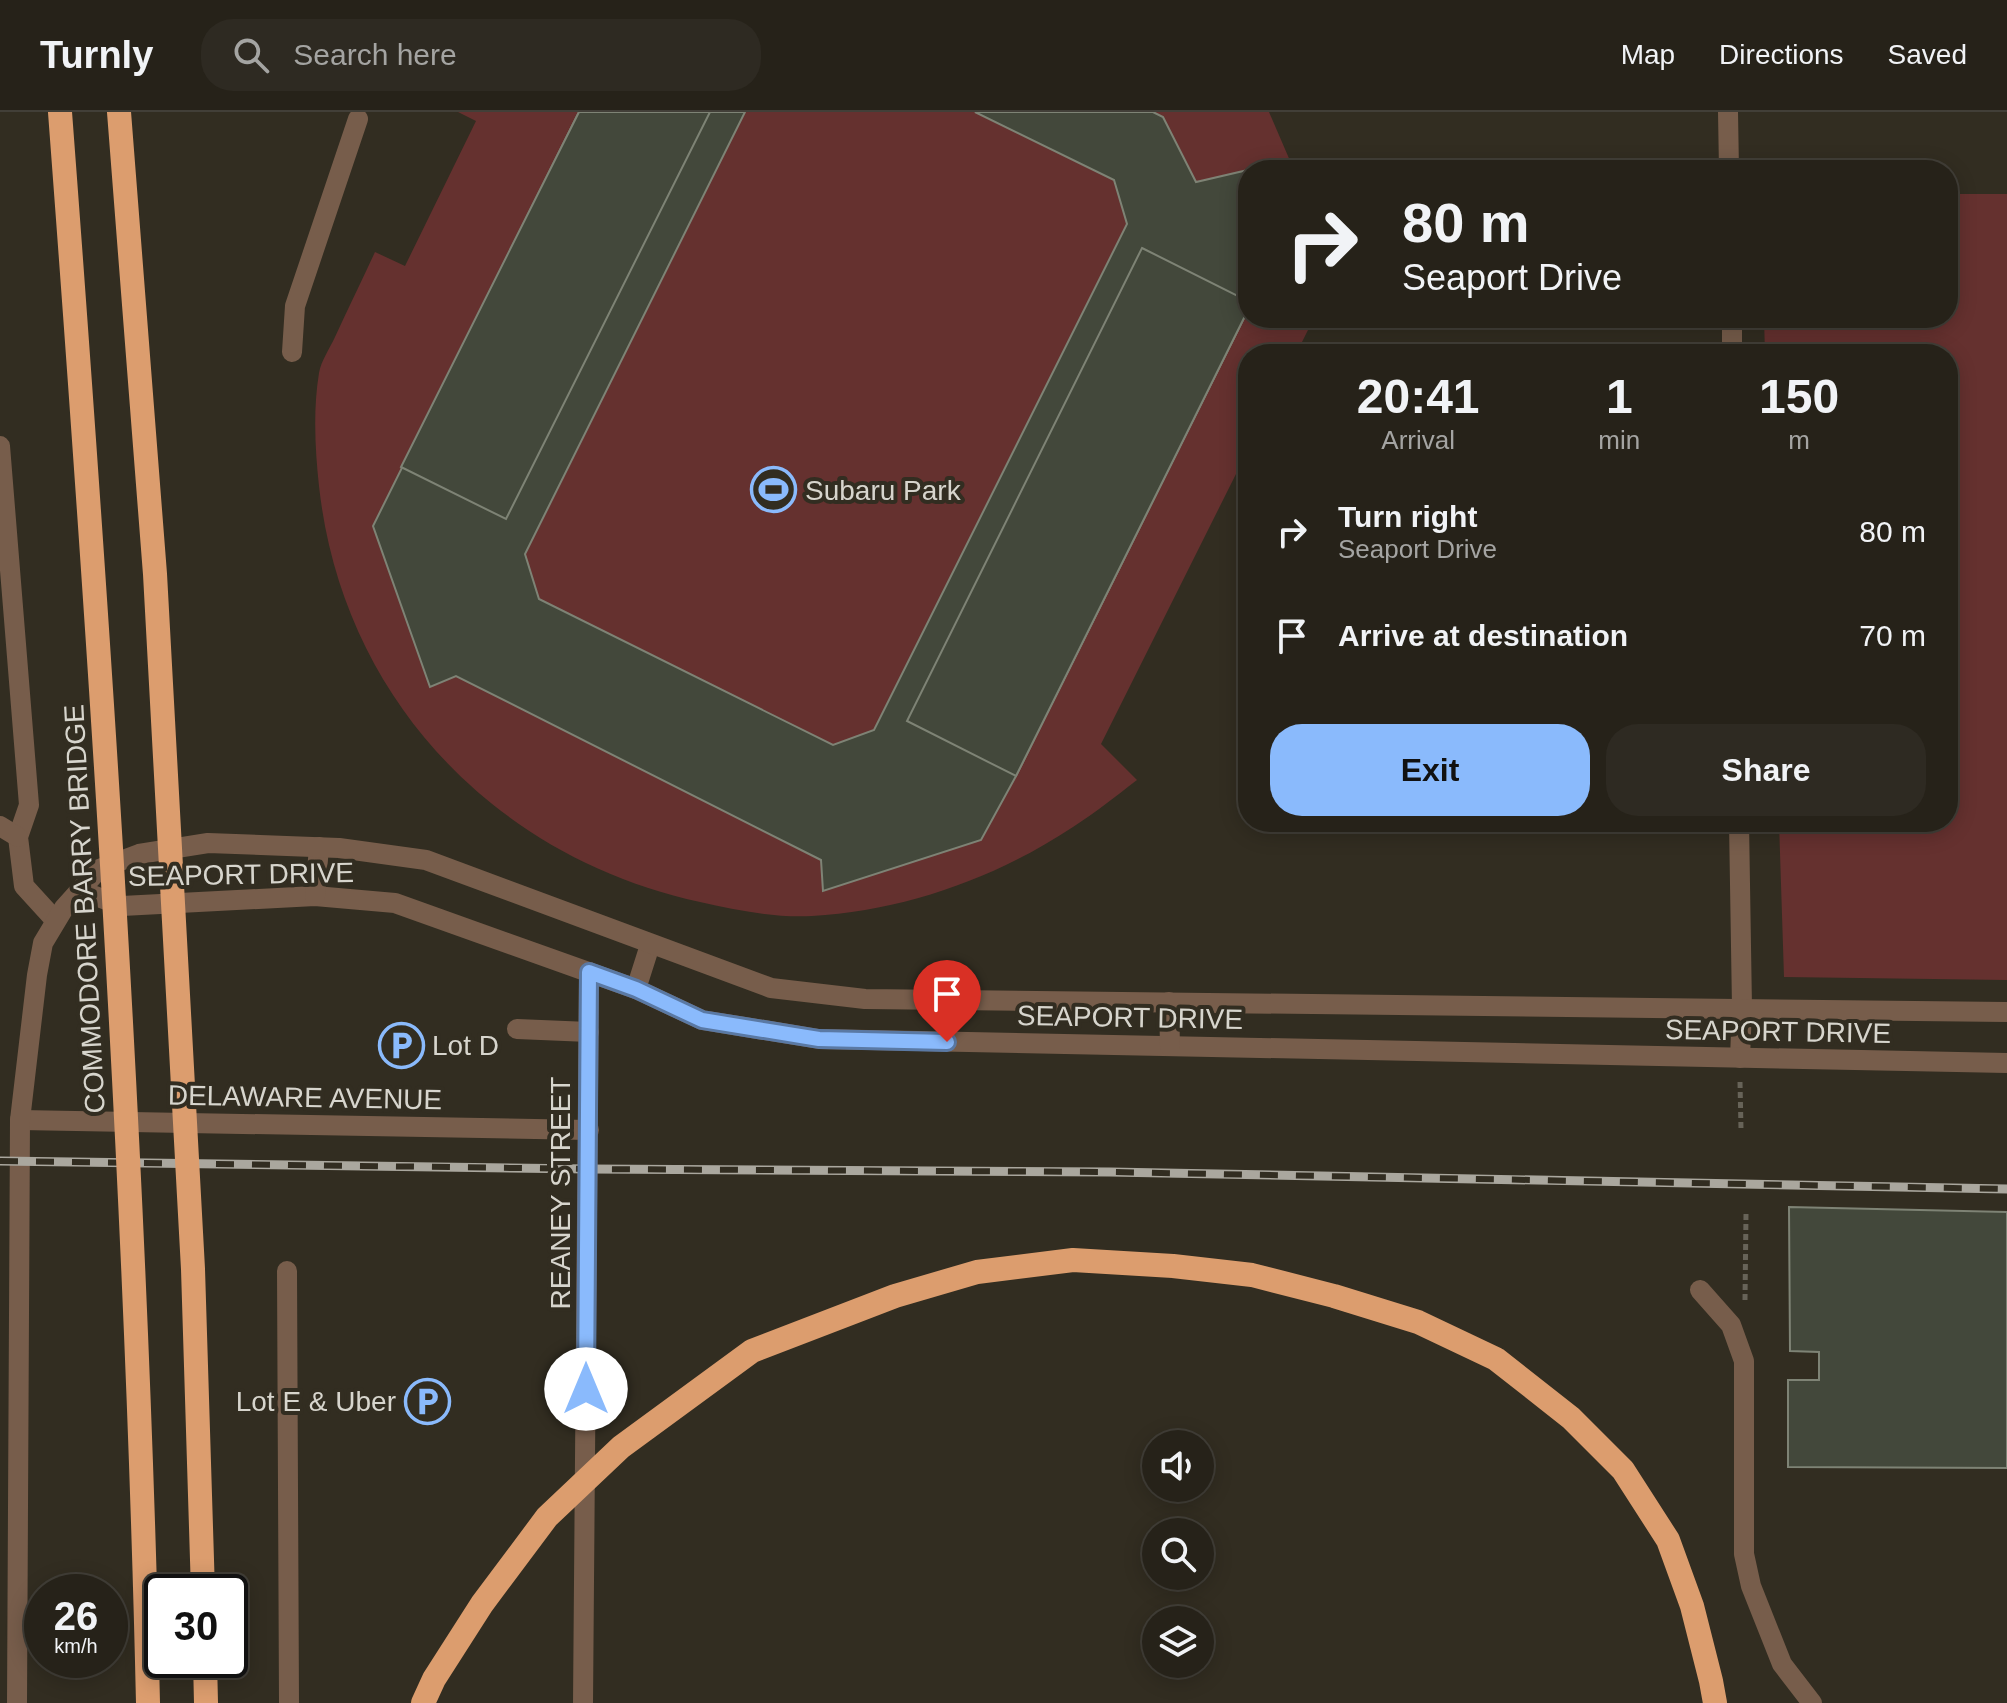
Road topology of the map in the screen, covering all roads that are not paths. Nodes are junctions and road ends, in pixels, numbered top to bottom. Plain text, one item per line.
1 (60, 112) edge
2 (119, 112) edge
3 (1728, 112) edge
4 (354, 114) edge
5 (1729, 160) edge
6 (292, 352) dead end
7 (0, 446) edge
8 (9, 674) edge
9 (0, 826) edge
10 (1739, 832) edge
11 (18, 837) junction
12 (319, 847) junction
13 (82, 891) junction
14 (315, 896) junction
15 (55, 920) junction
16 (650, 945) junction
17 (589, 972) junction
18 (636, 989) junction
19 (1169, 1002) junction
20 (1742, 1008) junction
21 (2007, 1012) edge
22 (517, 1029) dead end
23 (589, 1032) junction
24 (1170, 1046) junction
25 (1740, 1058) junction
26 (2007, 1063) edge
27 (20, 1120) junction
28 (589, 1130) junction
29 (287, 1271) dead end
30 (1700, 1290) dead end
31 (202, 1574) edge
32 (205, 1678) edge
33 (17, 1703) edge
34 (148, 1703) edge
35 (206, 1703) edge
36 (289, 1703) edge
37 (423, 1703) edge
38 (583, 1703) edge
39 (1715, 1703) edge
40 (1812, 1703) edge

1 - 34 highway, COMMODORE BARRY BRIDGE, bridge
2 - 31 highway, bridge
3 - 5 street
4 - 6 street
7 - 8 street
8 - 11 street
9 - 11 street
10 - 20 street
11 - 15 street
12 - 13 street, SEAPORT DRIVE
12 - 14 street
12 - 16 street, SEAPORT DRIVE
13 - 14 street, SEAPORT DRIVE
13 - 15 street
14 - 17 street, SEAPORT DRIVE
15 - 27 street
16 - 18 street
16 - 19 street, SEAPORT DRIVE
17 - 18 street, SEAPORT DRIVE
17 - 23 street, REANEY STREET
18 - 24 street, SEAPORT DRIVE
19 - 20 street, SEAPORT DRIVE
19 - 24 street
20 - 21 street, SEAPORT DRIVE
20 - 25 street
22 - 23 street
23 - 28 street, REANEY STREET
24 - 25 street, SEAPORT DRIVE
25 - 26 street, SEAPORT DRIVE
27 - 28 street, DELAWARE AVENUE
27 - 33 street
28 - 38 street, REANEY STREET
29 - 36 street
30 - 40 street
32 - 35 highway
37 - 39 highway, bridge

